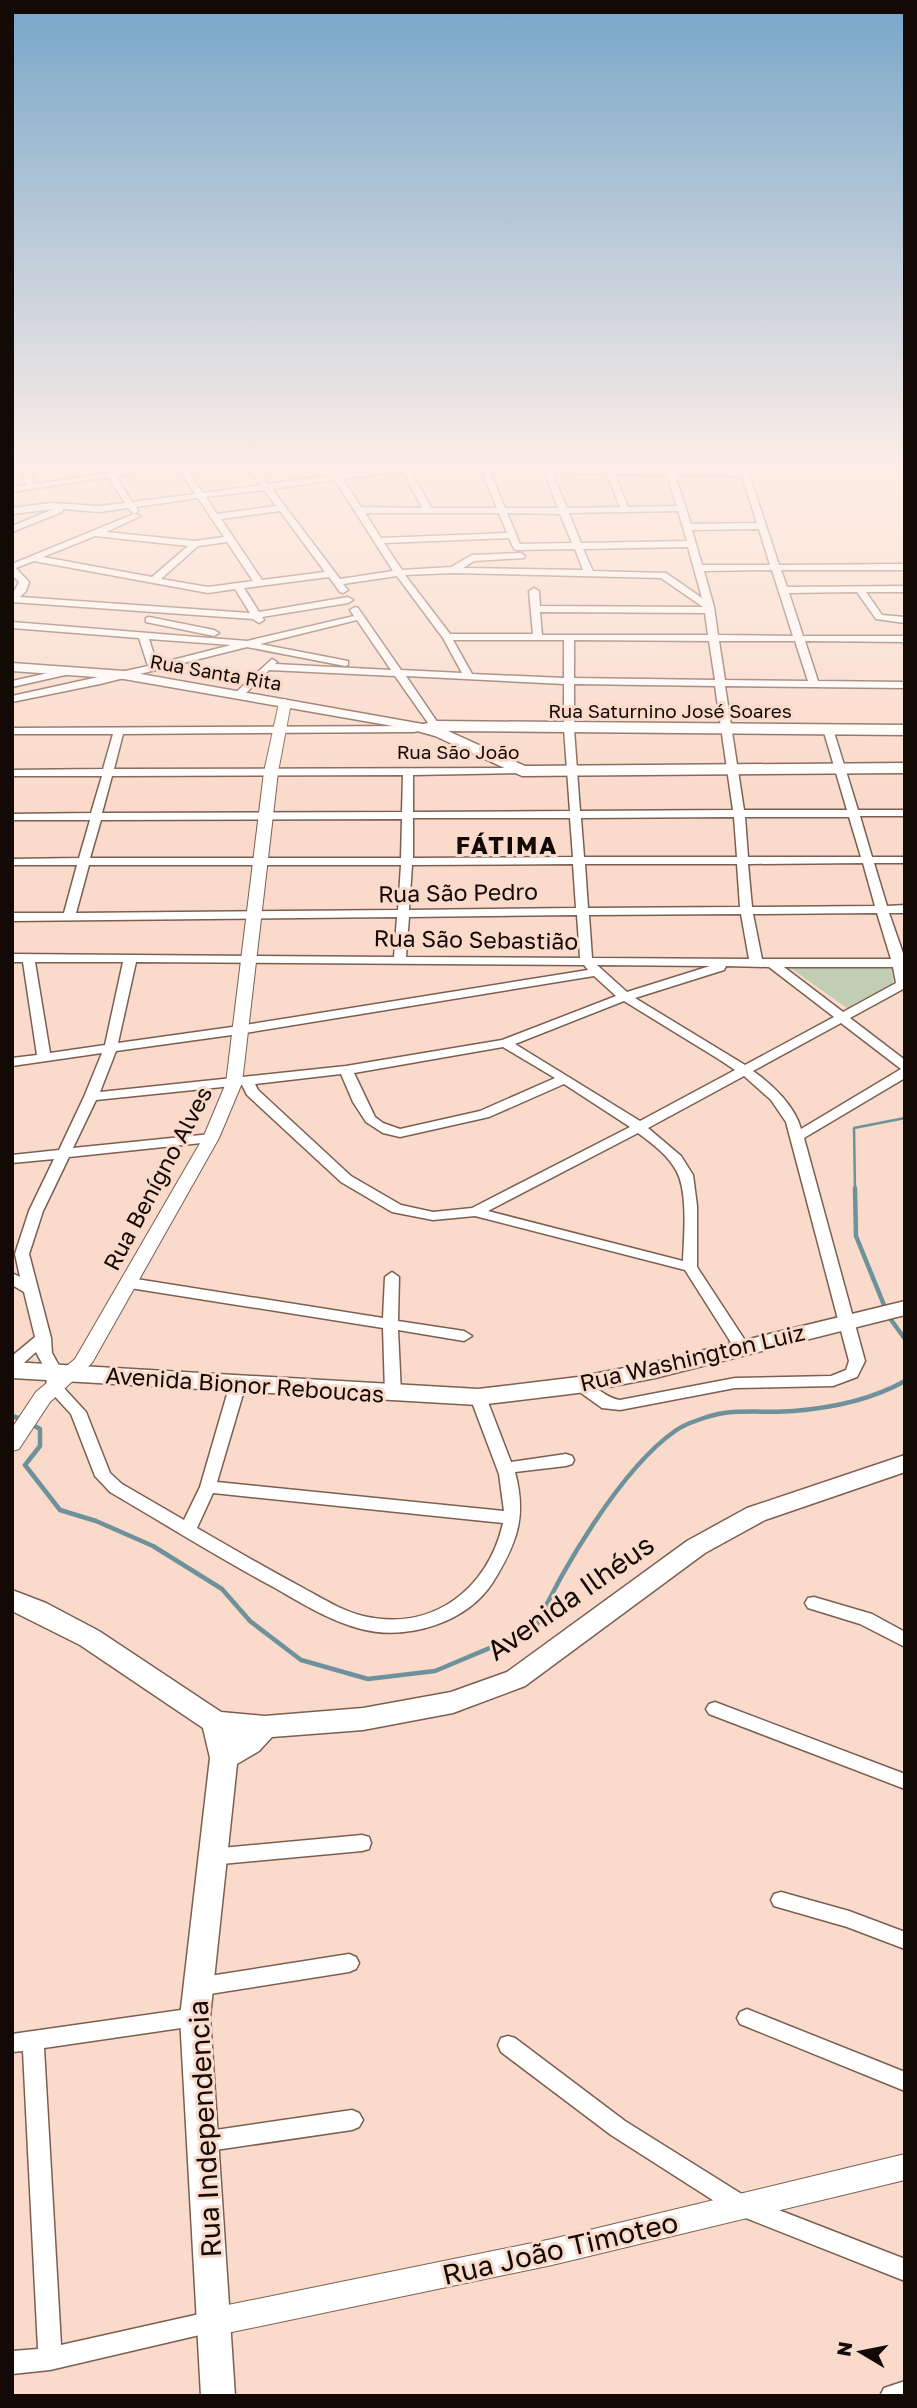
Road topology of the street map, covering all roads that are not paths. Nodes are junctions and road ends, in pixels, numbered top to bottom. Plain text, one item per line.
1 (20, 577) edge
2 (139, 577) edge
3 (157, 577) edge
4 (255, 577) edge
5 (342, 577) edge
6 (402, 577) edge
7 (668, 577) edge
8 (701, 577) edge
9 (778, 577) edge
10 (334, 578) junction
11 (154, 580) junction
12 (259, 583) junction
13 (238, 586) junction
14 (905, 589) edge
15 (208, 590) junction
16 (783, 590) junction
17 (859, 590) junction
18 (534, 591) dead end
19 (12, 598) edge
20 (348, 600) junction
21 (536, 609) junction
22 (709, 609) junction
23 (154, 610) junction
24 (206, 614) junction
25 (257, 616) junction
26 (360, 617) junction
27 (149, 620) junction
28 (905, 620) edge
29 (12, 625) edge
30 (143, 634) junction
31 (268, 636) junction
32 (447, 637) junction
33 (538, 638) junction
34 (569, 638) junction
35 (800, 638) junction
36 (714, 639) junction
37 (905, 639) edge
38 (248, 642) junction
39 (285, 651) junction
40 (12, 667) edge
41 (153, 667) junction
42 (267, 667) junction
43 (71, 671) junction
44 (398, 673) junction
45 (124, 675) junction
46 (469, 677) junction
47 (569, 681) junction
48 (12, 684) edge
49 (718, 684) junction
50 (814, 684) junction
51 (905, 685) edge
52 (238, 695) junction
53 (12, 699) edge
54 (285, 703) junction
55 (427, 728) junction
56 (569, 729) junction
57 (828, 729) junction
58 (727, 730) junction
59 (905, 730) edge
60 (12, 731) edge
61 (119, 731) junction
62 (279, 731) junction
63 (905, 768) edge
64 (840, 769) junction
65 (733, 770) junction
66 (111, 771) junction
67 (522, 771) junction
68 (573, 771) junction
69 (271, 772) junction
70 (408, 772) junction
71 (12, 773) edge
72 (739, 813) junction
73 (851, 813) junction
74 (905, 813) edge
75 (577, 814) junction
76 (408, 816) junction
77 (12, 817) edge
78 (98, 817) junction
79 (267, 817) junction
80 (261, 860) junction
81 (743, 860) junction
82 (865, 860) junction
83 (905, 860) edge
84 (407, 861) junction
85 (581, 861) junction
86 (12, 862) edge
87 (82, 862) junction
88 (746, 909) junction
89 (882, 909) junction
90 (905, 909) edge
91 (582, 911) junction
92 (254, 913) junction
93 (405, 914) junction
94 (12, 917) edge
95 (69, 917) junction
96 (12, 958) edge
97 (28, 958) junction
98 (250, 959) junction
99 (400, 959) junction
100 (130, 960) junction
101 (586, 961) junction
102 (756, 962) junction
103 (733, 963) junction
104 (772, 963) junction
105 (901, 963) edge
106 (595, 972) junction
107 (903, 984) edge
108 (624, 997) junction
109 (841, 1017) junction
110 (239, 1030) junction
111 (505, 1043) junction
112 (111, 1047) junction
113 (44, 1058) junction
114 (12, 1062) edge
115 (905, 1066) edge
116 (346, 1070) junction
117 (744, 1070) junction
118 (905, 1072) edge
119 (562, 1080) junction
120 (241, 1082) junction
121 (91, 1097) junction
122 (640, 1127) junction
123 (797, 1137) junction
124 (211, 1138) junction
125 (61, 1156) junction
126 (12, 1159) edge
127 (475, 1212) junction
128 (690, 1267) junction
129 (392, 1277) dead end
130 (12, 1278) edge
131 (130, 1283) junction
132 (32, 1290) junction
133 (905, 1308) edge
134 (845, 1321) junction
135 (390, 1323) junction
136 (464, 1336) dead end
137 (43, 1338) junction
138 (742, 1348) junction
139 (12, 1365) edge
140 (12, 1370) edge
141 (60, 1377) junction
142 (238, 1384) junction
143 (578, 1385) junction
144 (393, 1393) junction
145 (478, 1397) junction
146 (12, 1444) edge
147 (566, 1460) dead end
148 (905, 1463) edge
149 (505, 1468) junction
150 (208, 1487) junction
151 (513, 1518) junction
152 (188, 1529) junction
153 (12, 1600) edge
154 (814, 1604) dead end
155 (905, 1640) edge
156 (715, 1709) dead end
157 (219, 1739) junction
158 (905, 1782) edge
159 (362, 1843) dead end
160 (211, 1857) junction
161 (781, 1900) dead end
162 (905, 1941) edge
163 (349, 1963) dead end
164 (196, 2002) junction
165 (747, 2018) dead end
166 (23, 2042) edge
167 (508, 2045) dead end
168 (905, 2082) edge
169 (352, 2120) dead end
170 (202, 2142) junction
171 (905, 2167) edge
172 (741, 2206) junction
173 (905, 2270) edge
174 (213, 2322) junction
175 (50, 2359) junction
176 (12, 2363) edge
177 (905, 2393) edge
178 (218, 2396) edge
179 (892, 2396) edge

1 - 19 street
2 - 11 street
3 - 11 street
4 - 12 street
5 - 10 street
6 - 32 street
7 - 22 street
8 - 22 street
9 - 16 street
10 - 12 street
10 - 20 street
11 - 15 street
12 - 13 street
13 - 15 street
13 - 25 street
14 - 17 street
15 - 24 street
16 - 17 street
16 - 35 street
17 - 28 street
18 - 21 street
19 - 23 street
20 - 25 street
20 - 26 street
21 - 22 street
21 - 33 street
22 - 36 street
23 - 24 street
23 - 27 street
24 - 25 street
25 - 31 street
26 - 31 street
26 - 44 street
27 - 30 street
27 - 38 street
29 - 30 street
30 - 38 street
30 - 41 street
31 - 38 street
32 - 33 street
32 - 46 street
33 - 34 street
34 - 36 street
34 - 47 street
35 - 36 street
35 - 37 street
35 - 50 street
36 - 49 street
38 - 39 street
38 - 41 street
39 - 42 street
39 - 44 street
40 - 43 main road, Rua Santa Rita
41 - 45 street
42 - 44 street
42 - 52 street
43 - 45 main road, Rua Santa Rita
43 - 48 street
44 - 46 street
44 - 55 street
45 - 52 main road, Rua Santa Rita
45 - 53 street
46 - 47 street
47 - 49 street
47 - 56 street
49 - 50 street
49 - 58 street
50 - 51 street
52 - 54 main road, Rua Santa Rita
54 - 55 main road, Rua Santa Rita
54 - 62 street, Rua Benígno Alves
55 - 56 main road, Rua Saturnino José Soares
55 - 62 street, Rua Saturnino José Soares
55 - 67 main road
56 - 58 main road, Rua Saturnino José Soares
56 - 68 street
57 - 58 main road, Rua Saturnino José Soares
57 - 59 main road, Rua Saturnino José Soares
57 - 64 street
58 - 65 street
60 - 61 street, Rua Saturnino José Soares
61 - 62 street, Rua Saturnino José Soares
61 - 66 street
62 - 69 street, Rua Benígno Alves
63 - 64 main road, Rua São João
64 - 65 main road, Rua São João
64 - 73 street
65 - 68 main road, Rua São João
65 - 72 street
66 - 69 street, Rua São João
66 - 71 street, Rua São João
66 - 78 street
67 - 68 main road, Rua São João
67 - 70 street, Rua São João
68 - 75 street
69 - 70 street, Rua São João
69 - 79 street, Rua Benígno Alves
70 - 76 street
72 - 73 street
72 - 75 street
72 - 81 street
73 - 74 street
73 - 82 street
75 - 76 street
75 - 85 street
76 - 79 street
76 - 84 street
77 - 78 street
78 - 79 street
78 - 87 street
79 - 80 street, Rua Benígno Alves
80 - 84 street
80 - 87 street
80 - 92 street, Rua Benígno Alves
81 - 82 street
81 - 85 street
81 - 88 street
82 - 83 street
82 - 89 street
84 - 85 street
84 - 93 street
85 - 91 street
86 - 87 street
87 - 95 street
88 - 89 street, Rua São Pedro
88 - 91 street, Rua São Pedro
88 - 102 street
89 - 90 street, Rua São Pedro
89 - 105 street
91 - 93 street, Rua São Pedro
91 - 101 street
92 - 93 street, Rua São Pedro
92 - 95 street, Rua São Pedro
92 - 98 street, Rua Benígno Alves
93 - 99 street
94 - 95 street, Rua São Pedro
96 - 97 street, Rua São Sebastião
97 - 100 street, Rua São Sebastião
97 - 113 street
98 - 99 street, Rua São Sebastião
98 - 100 street, Rua São Sebastião
98 - 110 street, Rua Benígno Alves
99 - 101 street, Rua São Sebastião
100 - 112 street
101 - 103 street, Rua São Sebastião
101 - 106 street
102 - 103 street, Rua São Sebastião
102 - 104 street, Rua São Sebastião
103 - 108 street
104 - 105 street, Rua São Sebastião
104 - 109 street
105 - 107 street
106 - 108 street
106 - 110 street
107 - 109 street
108 - 111 street
108 - 117 street
109 - 115 street
109 - 117 street
110 - 112 street
110 - 120 street, Rua Benígno Alves
111 - 116 street
111 - 119 street
112 - 113 street
112 - 121 street
113 - 114 street
116 - 119 street
116 - 120 street
117 - 122 street
117 - 123 street
118 - 123 street
119 - 122 street
120 - 121 street
120 - 124 street, Rua Benígno Alves
120 - 127 street
121 - 125 street
122 - 127 street
122 - 128 street
123 - 134 street
124 - 125 street
124 - 131 street, Rua Benígno Alves
125 - 126 street
125 - 132 street
127 - 128 street
128 - 138 street
129 - 135 street
130 - 132 street
131 - 135 street
131 - 141 street, Rua Benígno Alves
132 - 137 street
133 - 134 main road, Rua Washington Luiz
134 - 138 main road, Rua Washington Luiz
134 - 143 street
135 - 136 street
135 - 144 street
137 - 139 street
137 - 141 street
138 - 143 main road, Rua Washington Luiz
140 - 141 main road, Avenida Bionor Reboucas
141 - 142 main road, Avenida Bionor Reboucas
141 - 146 street, Rua Benígno Alves
141 - 152 street
142 - 144 main road, Avenida Bionor Reboucas
142 - 150 street
143 - 145 main road, Rua Washington Luiz
144 - 145 main road, Avenida Bionor Reboucas
145 - 149 street
147 - 149 street
148 - 157 main road, Avenida Ilhéus
149 - 151 street
150 - 151 street
150 - 152 street
151 - 152 street
153 - 157 main road
154 - 155 street
156 - 158 street
157 - 160 main road, Rua Independencia
159 - 160 street
160 - 164 main road, Rua Independencia
161 - 162 street
163 - 164 street
164 - 166 street
164 - 170 main road, Rua Independencia
165 - 168 street
166 - 175 street
167 - 172 street
169 - 170 street
170 - 174 main road, Rua Independencia
171 - 172 street, Rua João Timoteo
172 - 173 street
172 - 174 street, Rua João Timoteo
174 - 175 street
174 - 178 main road, Rua Independencia
175 - 176 street
177 - 179 street

